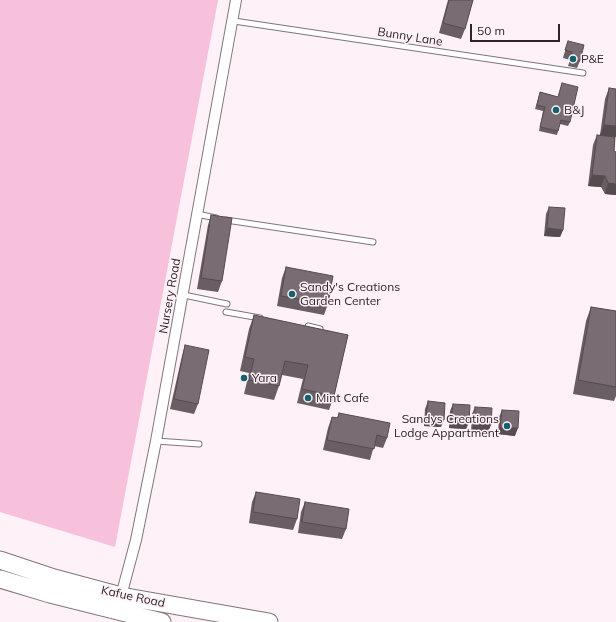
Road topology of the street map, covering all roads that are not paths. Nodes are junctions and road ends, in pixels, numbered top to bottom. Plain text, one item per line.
1 (236, 0) edge
2 (234, 21) junction
3 (583, 74) dead end
4 (197, 214) junction
5 (373, 242) dead end
6 (184, 295) junction
7 (227, 304) dead end
8 (226, 312) dead end
9 (265, 319) edge
10 (304, 326) edge
11 (320, 329) edge
12 (156, 441) junction
13 (199, 444) dead end
14 (0, 560) edge
15 (0, 579) edge
16 (121, 596) junction
17 (162, 622) edge
18 (269, 622) edge

1 - 2 street, Nursery Road
2 - 3 lane, Bunny Lane
2 - 4 street, Nursery Road
4 - 5 lane
4 - 6 street, Nursery Road
6 - 7 lane
6 - 12 street, Nursery Road
8 - 9 lane
10 - 11 lane
12 - 13 lane
12 - 16 street, Nursery Road
14 - 16 highway, Kafue Road
15 - 17 highway, Kafue Road
16 - 18 highway, Kafue Road

